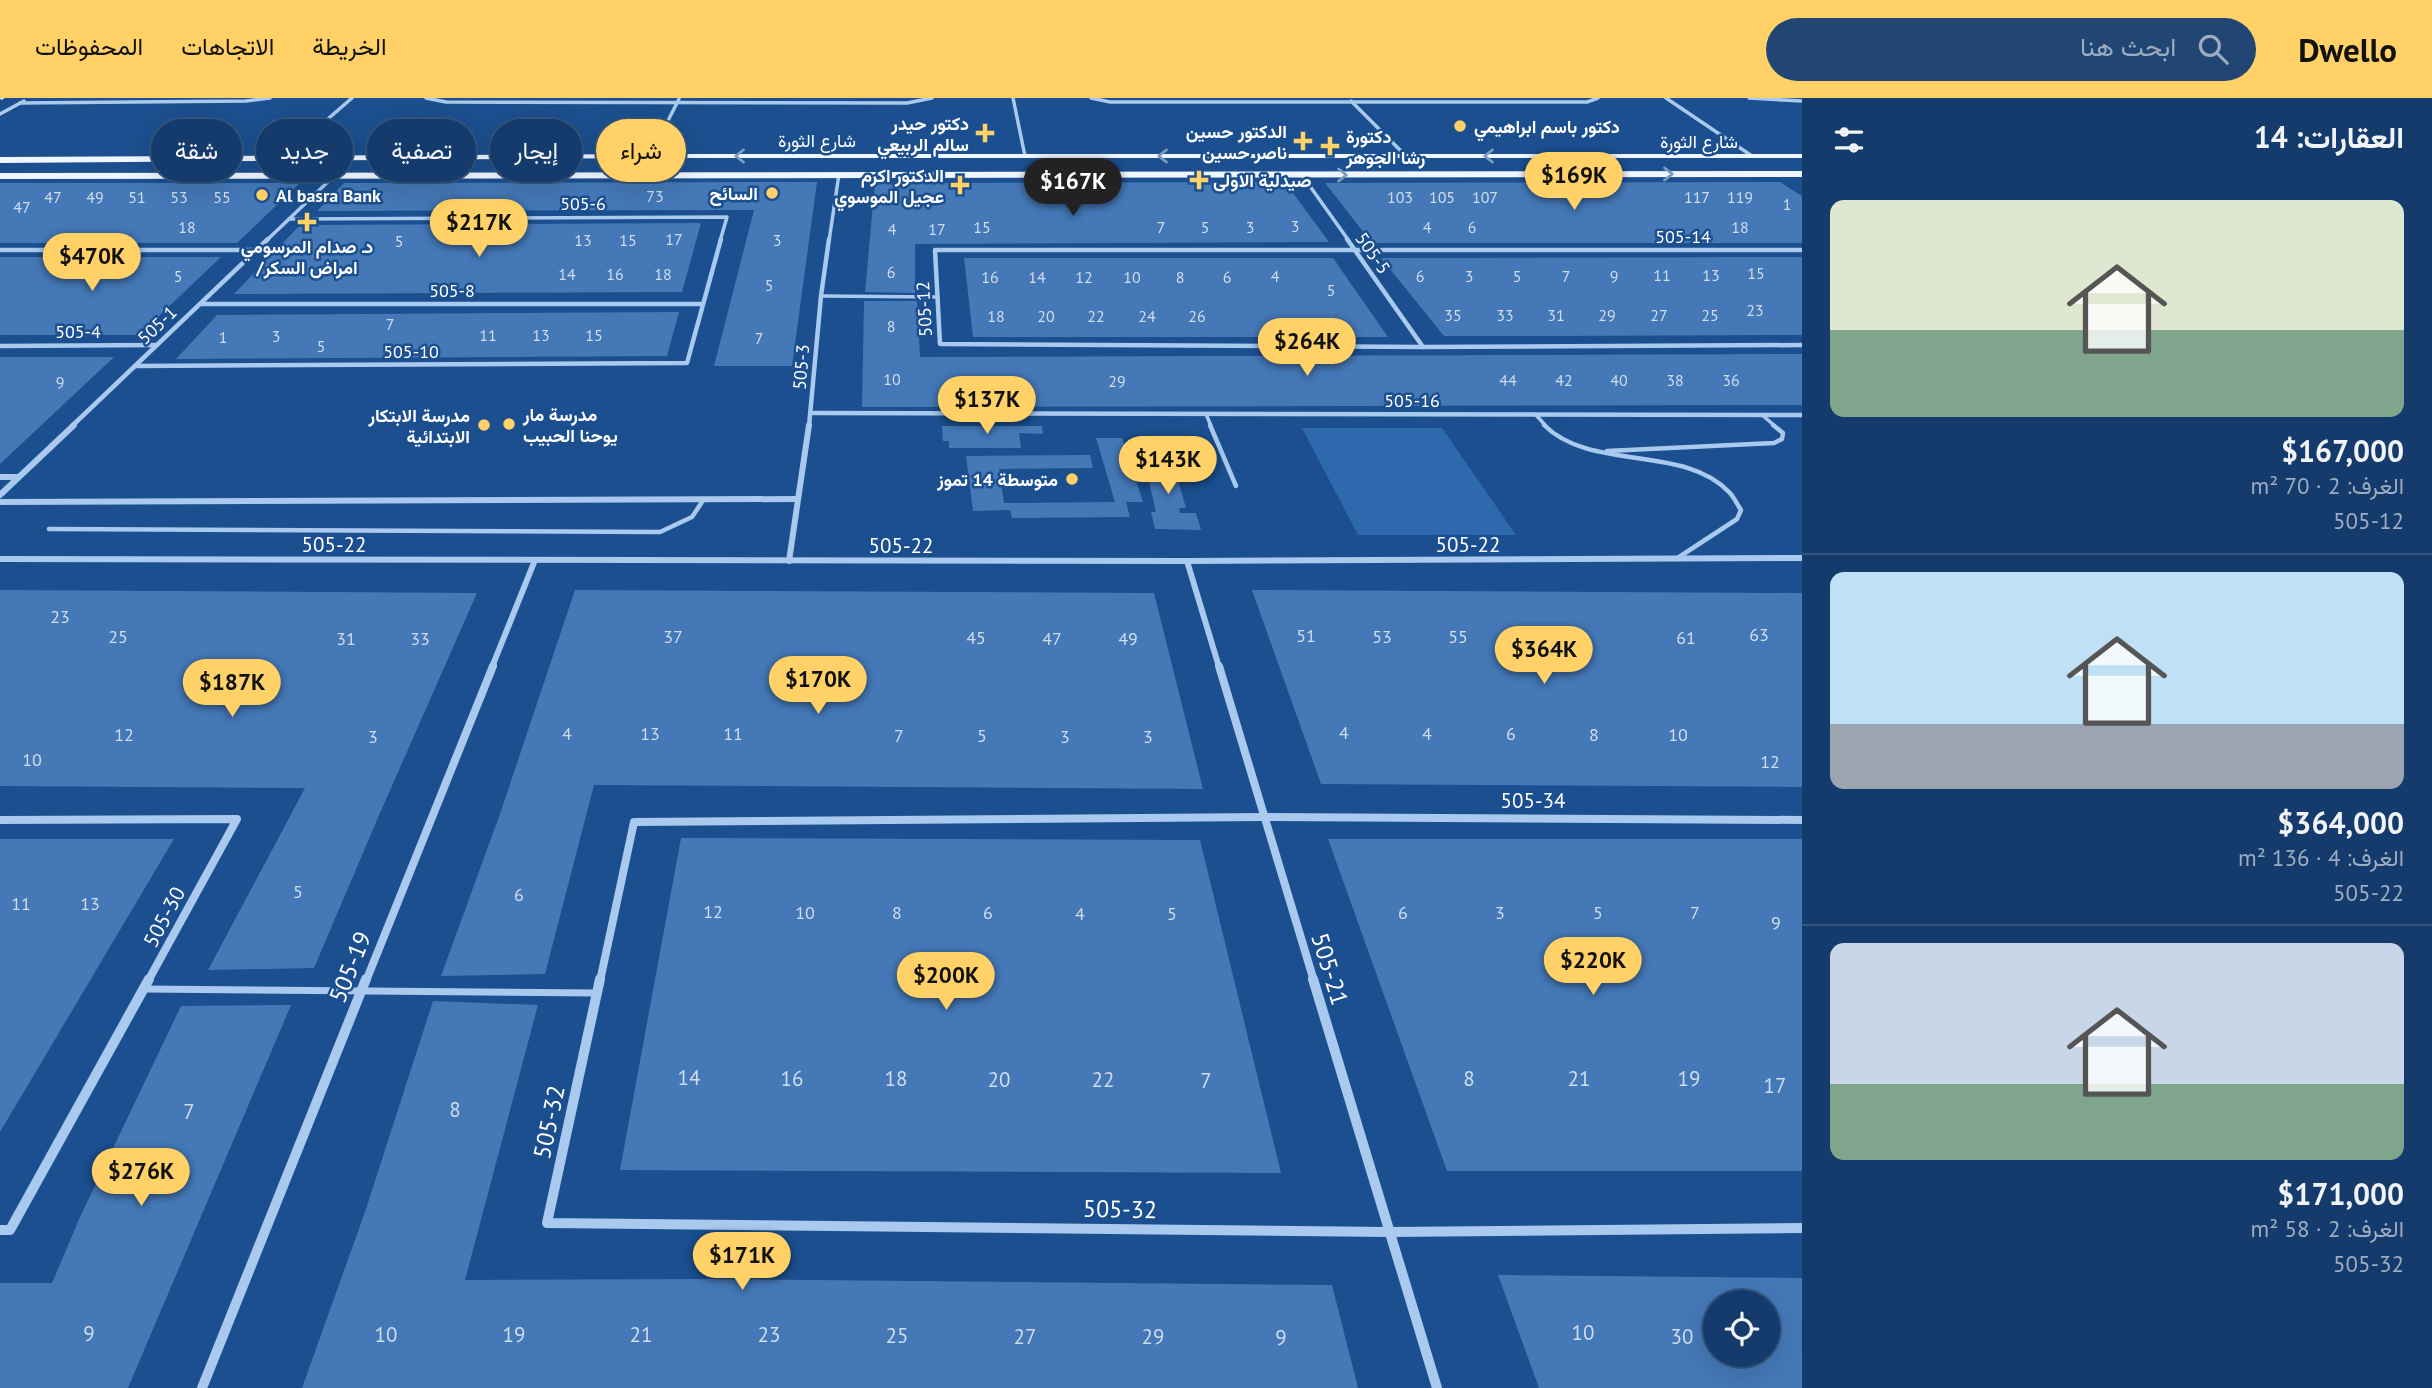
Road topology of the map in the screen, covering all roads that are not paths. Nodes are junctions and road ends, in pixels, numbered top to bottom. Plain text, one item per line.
1 (29, 98) edge
2 (270, 98) edge
3 (352, 98) edge
4 (426, 98) edge
5 (932, 98) edge
6 (1013, 98) edge
7 (1091, 98) edge
8 (1348, 98) edge
9 (1598, 98) edge
10 (1666, 98) edge
11 (1749, 98) edge
12 (678, 100) edge
13 (1352, 102) junction
14 (1802, 102) edge
15 (20, 103) junction
16 (0, 114) edge
17 (328, 119) edge
18 (668, 119) edge
19 (0, 153) edge
20 (686, 156) edge
21 (1025, 156) junction
22 (1406, 156) junction
23 (1752, 156) junction
24 (1802, 156) edge
25 (490, 157) joint
26 (256, 158) edge
27 (353, 158) edge
28 (0, 160) edge
29 (25, 160) junction
30 (839, 174) junction
31 (478, 175) junction
32 (1302, 175) junction
33 (1800, 175) edge
34 (0, 176) edge
35 (256, 176) edge
36 (353, 176) edge
37 (328, 182) edge
38 (289, 219) junction
39 (0, 250) edge
40 (257, 250) junction
41 (1353, 250) junction
42 (1802, 250) edge
43 (821, 296) junction
44 (938, 297) junction
45 (200, 304) junction
46 (703, 304) junction
47 (157, 345) junction
48 (1802, 345) edge
49 (0, 346) edge
50 (1423, 347) junction
51 (687, 363) joint
52 (135, 366) junction
53 (811, 413) junction
54 (1206, 414) junction
55 (1535, 414) junction
56 (1762, 415) junction
57 (1802, 415) edge
58 (1597, 452) junction
59 (0, 477) edge
60 (19, 477) junction
61 (1236, 486) dead end
62 (0, 495) edge
63 (704, 499) junction
64 (797, 499) junction
65 (0, 502) edge
66 (49, 529) dead end
67 (1802, 558) edge
68 (0, 559) edge
69 (1676, 559) junction
70 (535, 560) junction
71 (789, 561) junction
72 (1186, 561) junction
73 (1264, 817) junction
74 (0, 820) edge
75 (1802, 820) edge
76 (144, 989) junction
77 (362, 990) junction
78 (597, 993) junction
79 (1802, 1228) edge
80 (0, 1230) edge
81 (1390, 1231) junction
82 (202, 1388) edge
83 (1437, 1388) edge

1 - 15 street
2 - 15 street
3 - 17 street
4 - 12 street
5 - 12 street
6 - 21 street
7 - 13 street
8 - 13 street
9 - 13 street
10 - 23 street
11 - 14 street
12 - 18 street
13 - 22 street
15 - 16 street
19 - 29 main road
21 -> 20 main road, شارع الثورة
22 -> 21 main road, شارع الثورة
23 -> 22 main road, شارع الثورة
23 - 24 main road, شارع الثورة
25 - 27 main road, شارع الثورة
25 - 31 main road
26 - 29 main road, شارع الثورة
28 - 29 main road, شارع الثورة
30 - 31 main road, شارع الثورة
30 - 32 main road, شارع الثورة
30 - 43 street, 505-3
31 - 36 main road, شارع الثورة
32 -> 33 main road, شارع الثورة
32 - 41 street, 505-5
34 - 35 main road, شارع الثورة
37 - 38 street, 505-1
38 - 40 street, 505-1
38 - 46 street, 505-6
39 - 40 street
40 - 45 street, 505-1
41 - 42 street, 505-14
41 - 44 street, 505-12
41 - 50 street, 505-5
43 - 44 lane
43 - 53 street, 505-3
44 - 50 street, 505-12
45 - 46 street, 505-8
45 - 47 street, 505-1
46 - 51 street, 505-6
47 - 49 street, 505-4
47 - 52 street, 505-1
48 - 50 street
51 - 52 street, 505-10
52 - 60 street, 505-1
53 - 54 street, 505-16
53 - 64 street, 505-3
54 - 55 street, 505-16
54 - 61 lane
55 - 56 street, 505-16
55 - 58 lane
56 - 57 street, 505-16
56 - 58 lane
58 - 69 lane
59 - 60 street
60 - 62 street, 505-1
63 - 64 street, 505-22
63 - 65 street, 505-22
63 - 66 lane
64 - 71 street, 505-3
67 - 69 street, 505-22
68 - 70 street, 505-22
69 - 72 street, 505-22
70 - 71 street, 505-22
70 - 77 street, 505-19
71 - 72 street, 505-22
72 - 73 street, 505-21
73 - 75 street, 505-34
73 - 78 street, 505-32
73 - 81 street, 505-21
74 - 76 street, 505-30
76 - 77 lane
76 - 80 street, 505-30
77 - 78 lane
77 - 82 street, 505-19
78 - 81 street, 505-32
79 - 81 street
81 - 83 street, 505-21

